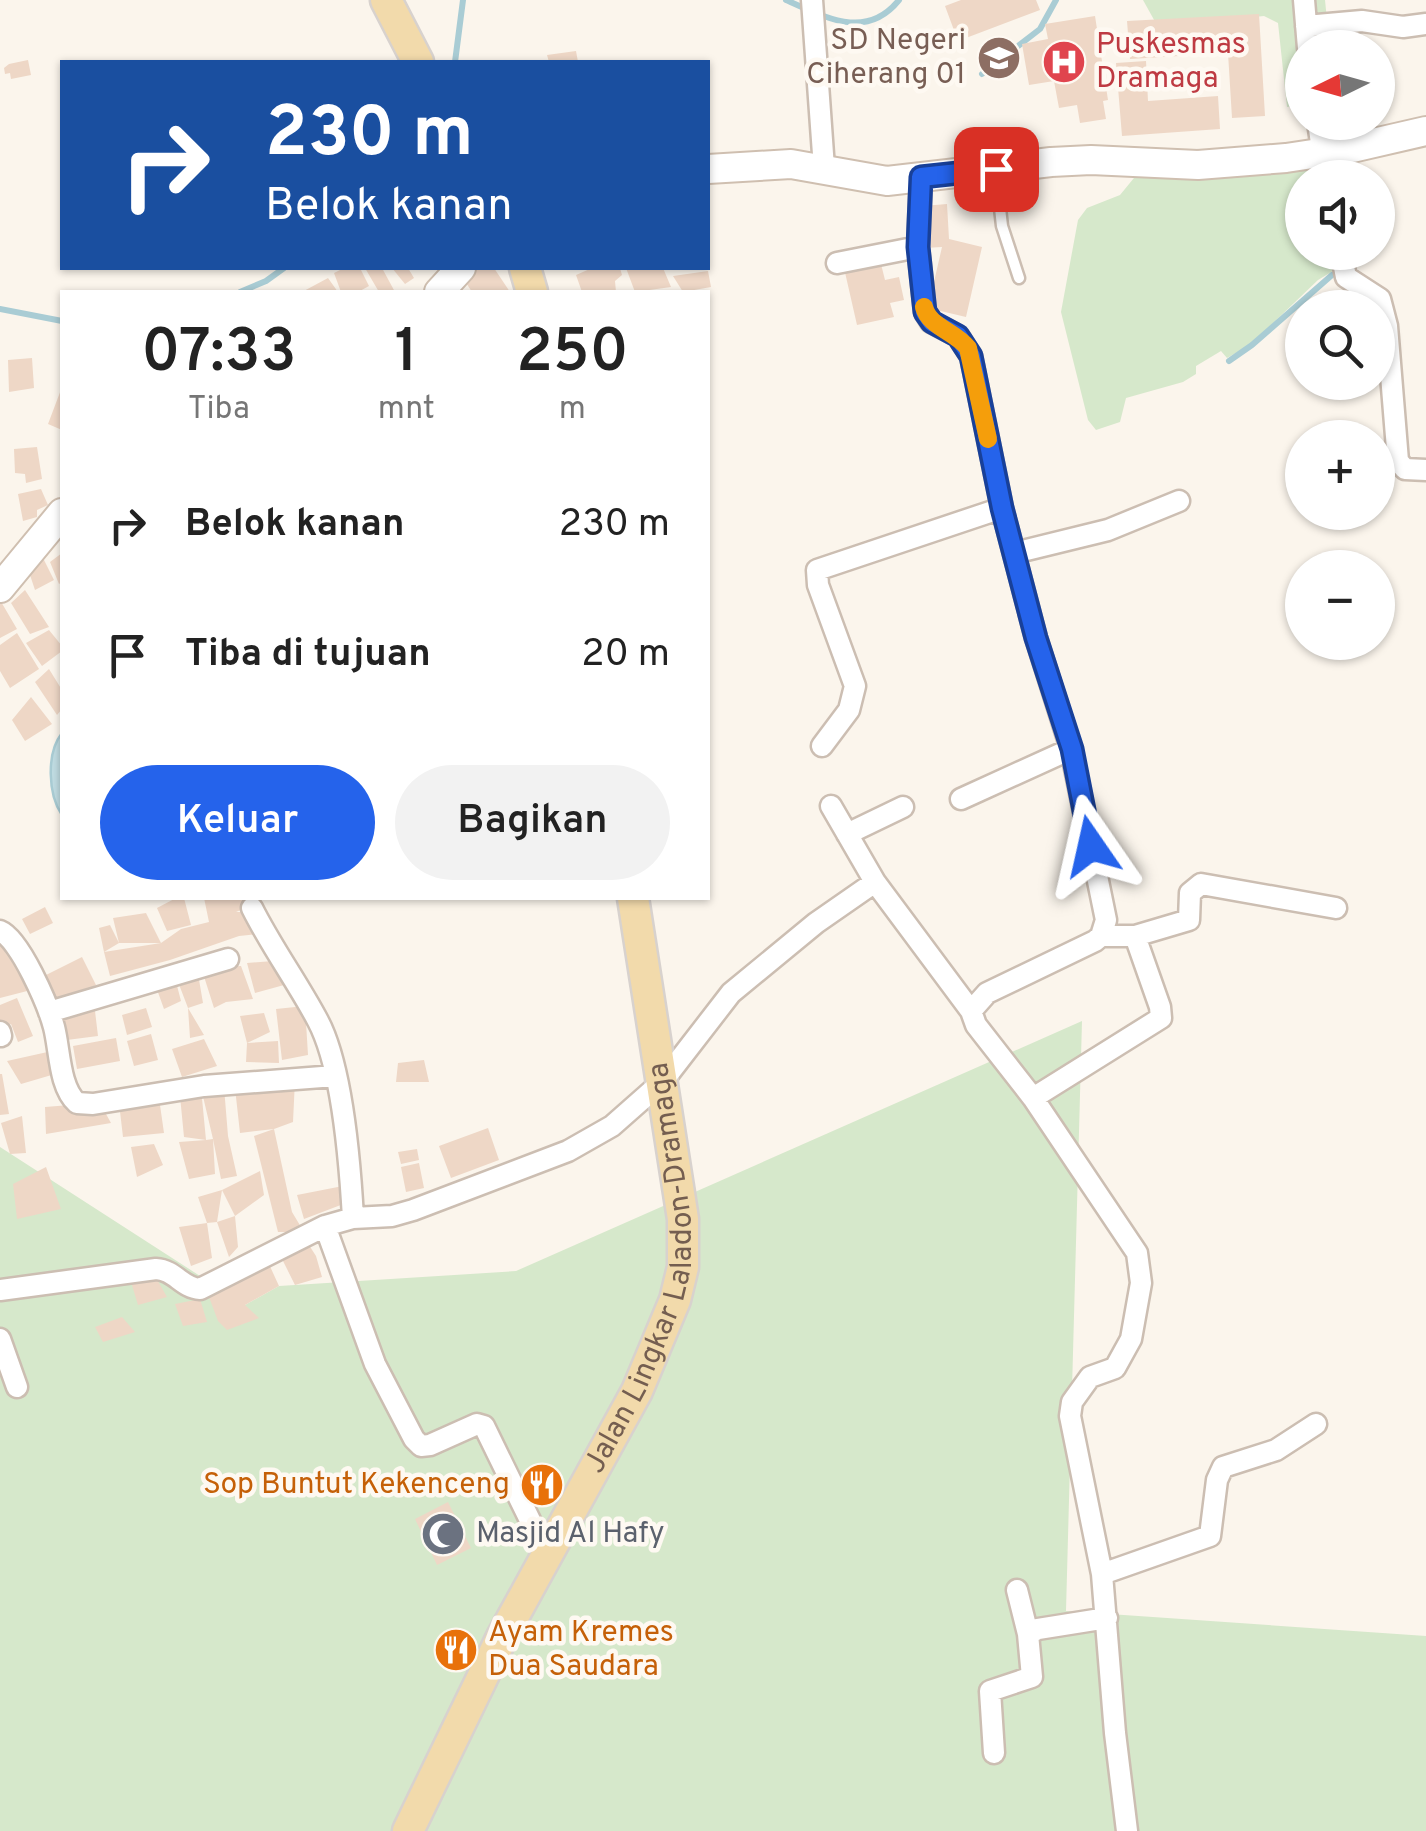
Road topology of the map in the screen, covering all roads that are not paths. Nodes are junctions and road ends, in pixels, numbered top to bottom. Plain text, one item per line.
1 (386, 0) edge
2 (812, 0) edge
3 (1304, 0) edge
4 (1426, 24) edge
5 (1306, 26) junction
6 (1306, 30) edge
7 (417, 60) edge
8 (1426, 130) edge
9 (1339, 160) edge
10 (1285, 165) edge
11 (824, 168) junction
12 (710, 169) edge
13 (996, 169) junction
14 (921, 177) junction
15 (918, 247) junction
16 (836, 264) dead end
17 (458, 270) edge
18 (1345, 270) edge
19 (1019, 278) dead end
20 (441, 290) edge
21 (1426, 470) edge
22 (1179, 502) dead end
23 (1002, 508) junction
24 (60, 515) edge
25 (1014, 552) junction
26 (0, 588) edge
27 (822, 746) dead end
28 (1072, 749) junction
29 (961, 799) dead end
30 (831, 806) dead end
31 (903, 807) dead end
32 (847, 834) junction
33 (875, 882) junction
34 (634, 900) edge
35 (252, 908) dead end
36 (1336, 908) dead end
37 (0, 931) edge
38 (1102, 936) junction
39 (1135, 936) junction
40 (228, 959) dead end
41 (971, 1011) junction
42 (49, 1012) junction
43 (335, 1076) junction
44 (663, 1080) junction
45 (1033, 1098) junction
46 (352, 1218) junction
47 (325, 1226) junction
48 (0, 1290) edge
49 (0, 1339) edge
50 (17, 1387) dead end
51 (1316, 1424) dead end
52 (547, 1555) junction
53 (1102, 1574) junction
54 (1017, 1590) dead end
55 (1107, 1618) junction
56 (1028, 1634) junction
57 (994, 1753) dead end
58 (408, 1831) edge
59 (1127, 1831) edge

1 - 7 main road
2 - 11 street
3 - 5 street
4 - 5 street
5 - 6 street
8 - 9 street
10 - 13 street
11 - 12 street
11 - 14 street
13 - 14 street
13 - 19 lane
14 - 15 street
15 - 16 street
15 - 23 street
17 - 20 street
18 - 21 street
22 - 25 street
23 - 25 street
23 - 27 street
24 - 26 street
25 - 28 street
28 - 29 street
28 - 38 street
30 - 32 street
31 - 32 street
32 - 33 street
33 - 41 street
33 - 44 street
34 - 44 main road, Jalan Lingkar Laladon-Dramaga
35 - 43 street
36 - 39 street
37 - 42 street
38 - 39 street
38 - 41 street
39 - 45 street
40 - 42 street
41 - 45 street
42 - 43 street
43 - 46 street
44 - 46 street
44 - 52 main road, Jalan Lingkar Laladon-Dramaga
45 - 53 street
46 - 47 street
47 - 48 street
47 - 52 street
49 - 50 street
51 - 53 street
52 - 58 main road, Jalan Lingkar Laladon-Dramaga
53 - 55 street
54 - 56 street
55 - 56 street
55 - 59 street
56 - 57 street

